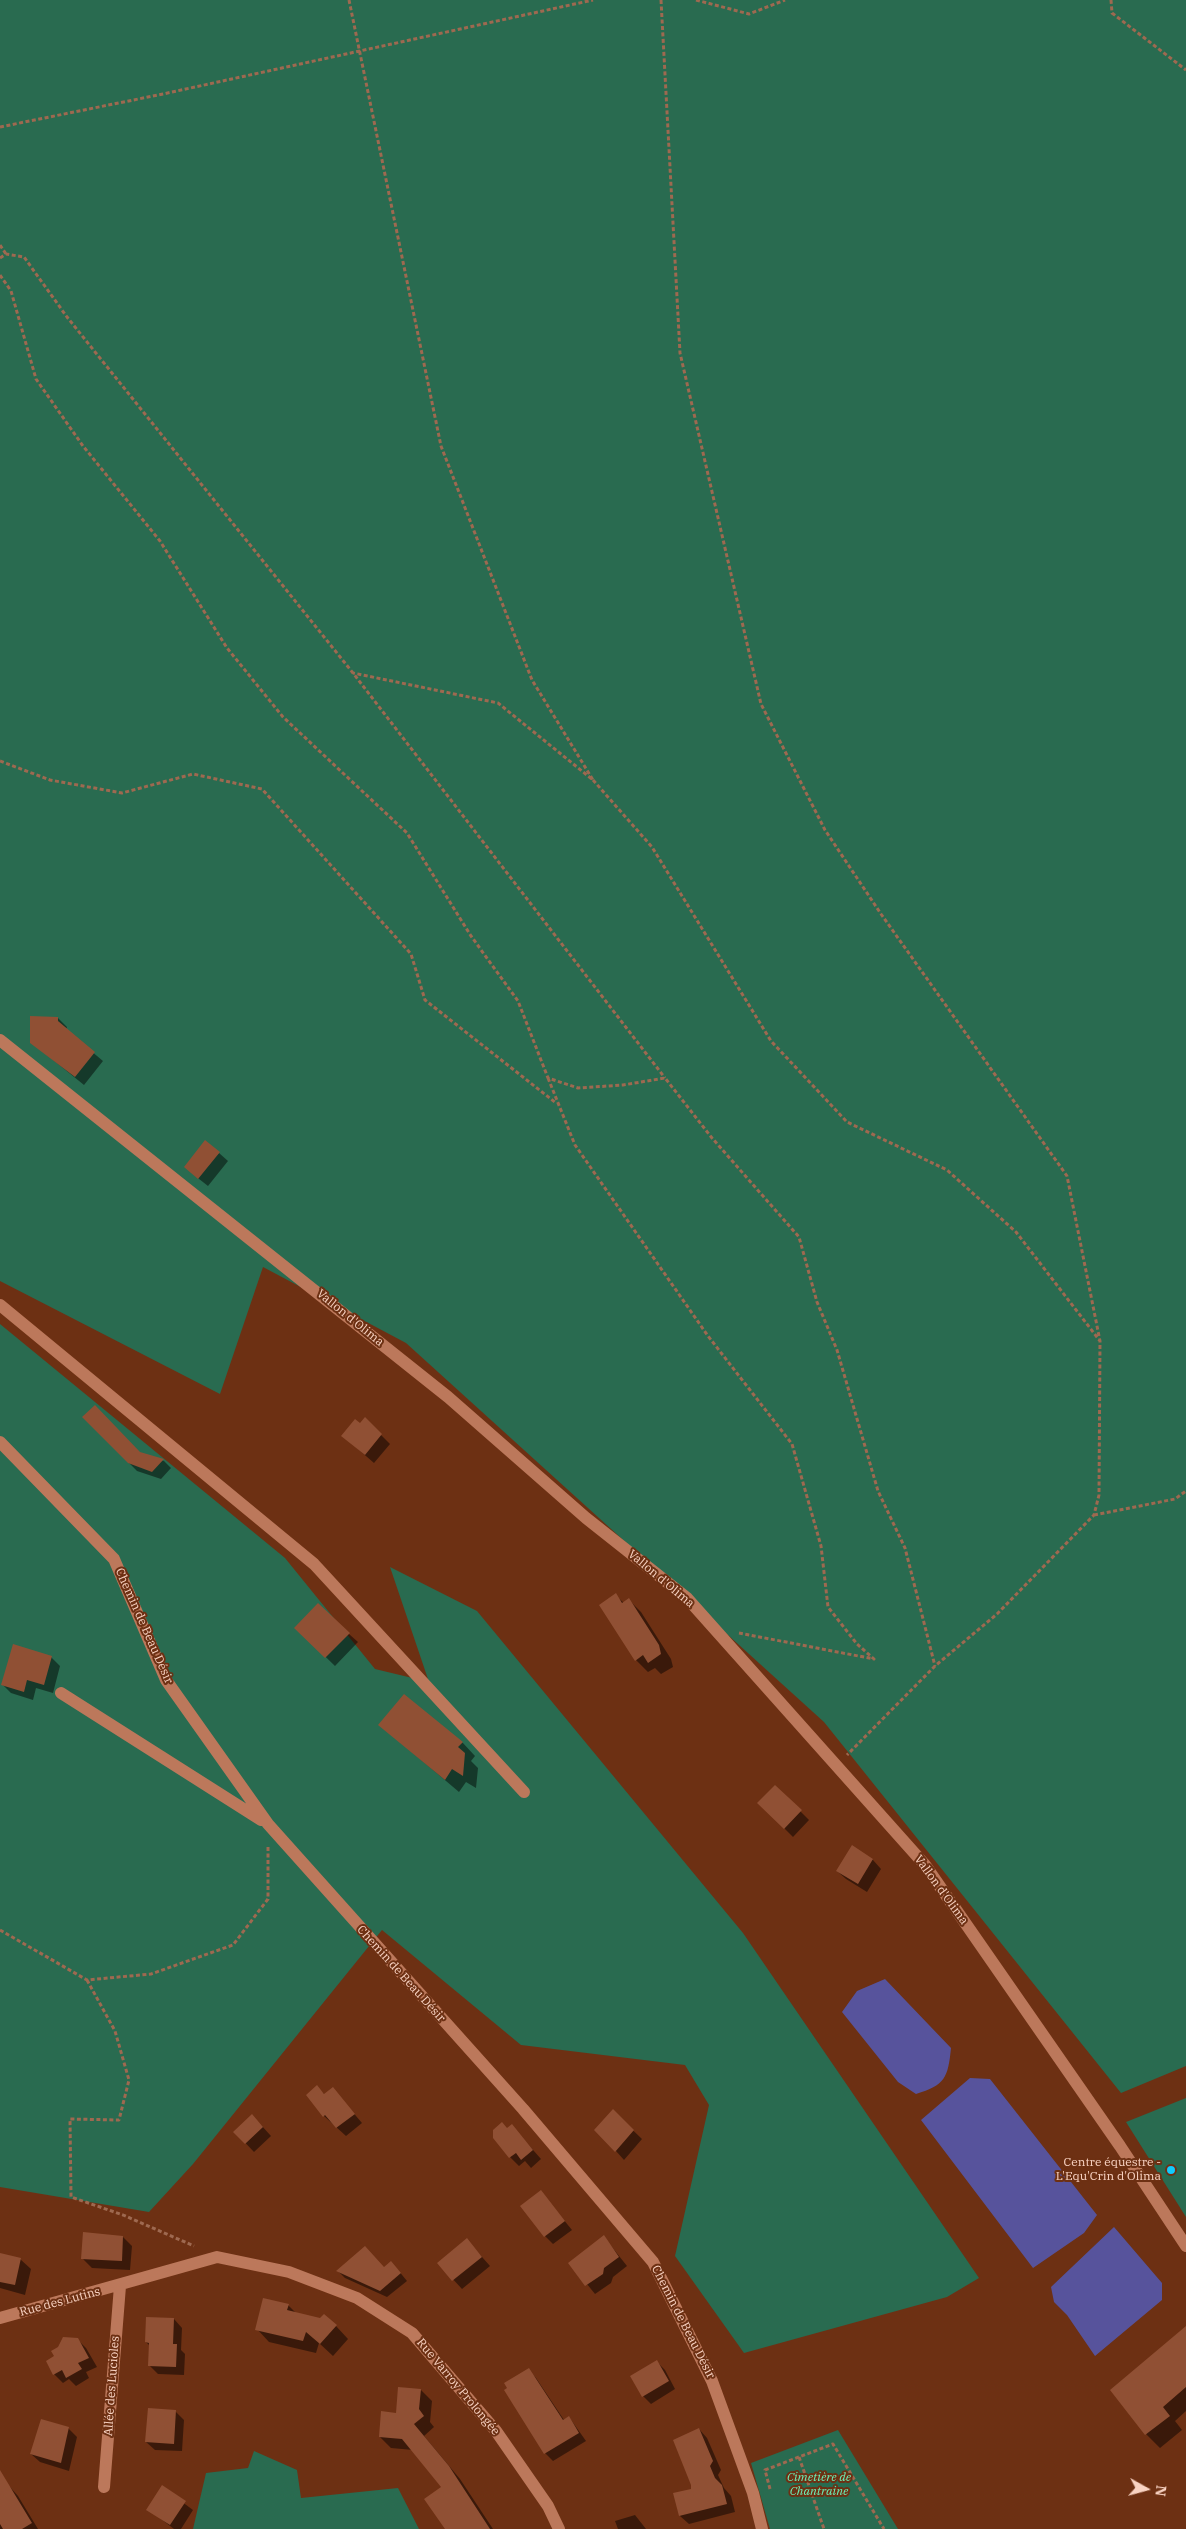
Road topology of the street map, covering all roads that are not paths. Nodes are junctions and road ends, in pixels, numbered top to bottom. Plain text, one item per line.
1 (0, 1040) edge
2 (0, 1305) edge
3 (0, 1442) edge
4 (60, 1693) dead end
5 (524, 1792) dead end
6 (268, 1824) junction
7 (1186, 2246) edge
8 (120, 2286) junction
9 (0, 2318) edge
10 (104, 2487) dead end
11 (559, 2529) edge
12 (762, 2529) edge

1 - 7 street, Vallon d'Olima
2 - 5 street
3 - 6 street, Chemin de Beau Désir
4 - 6 street
6 - 12 street, Chemin de Beau Désir
8 - 9 street, Rue des Lutins
8 - 10 street, Allée des Lucioles
8 - 11 street, Rue Varroy Prolongée

